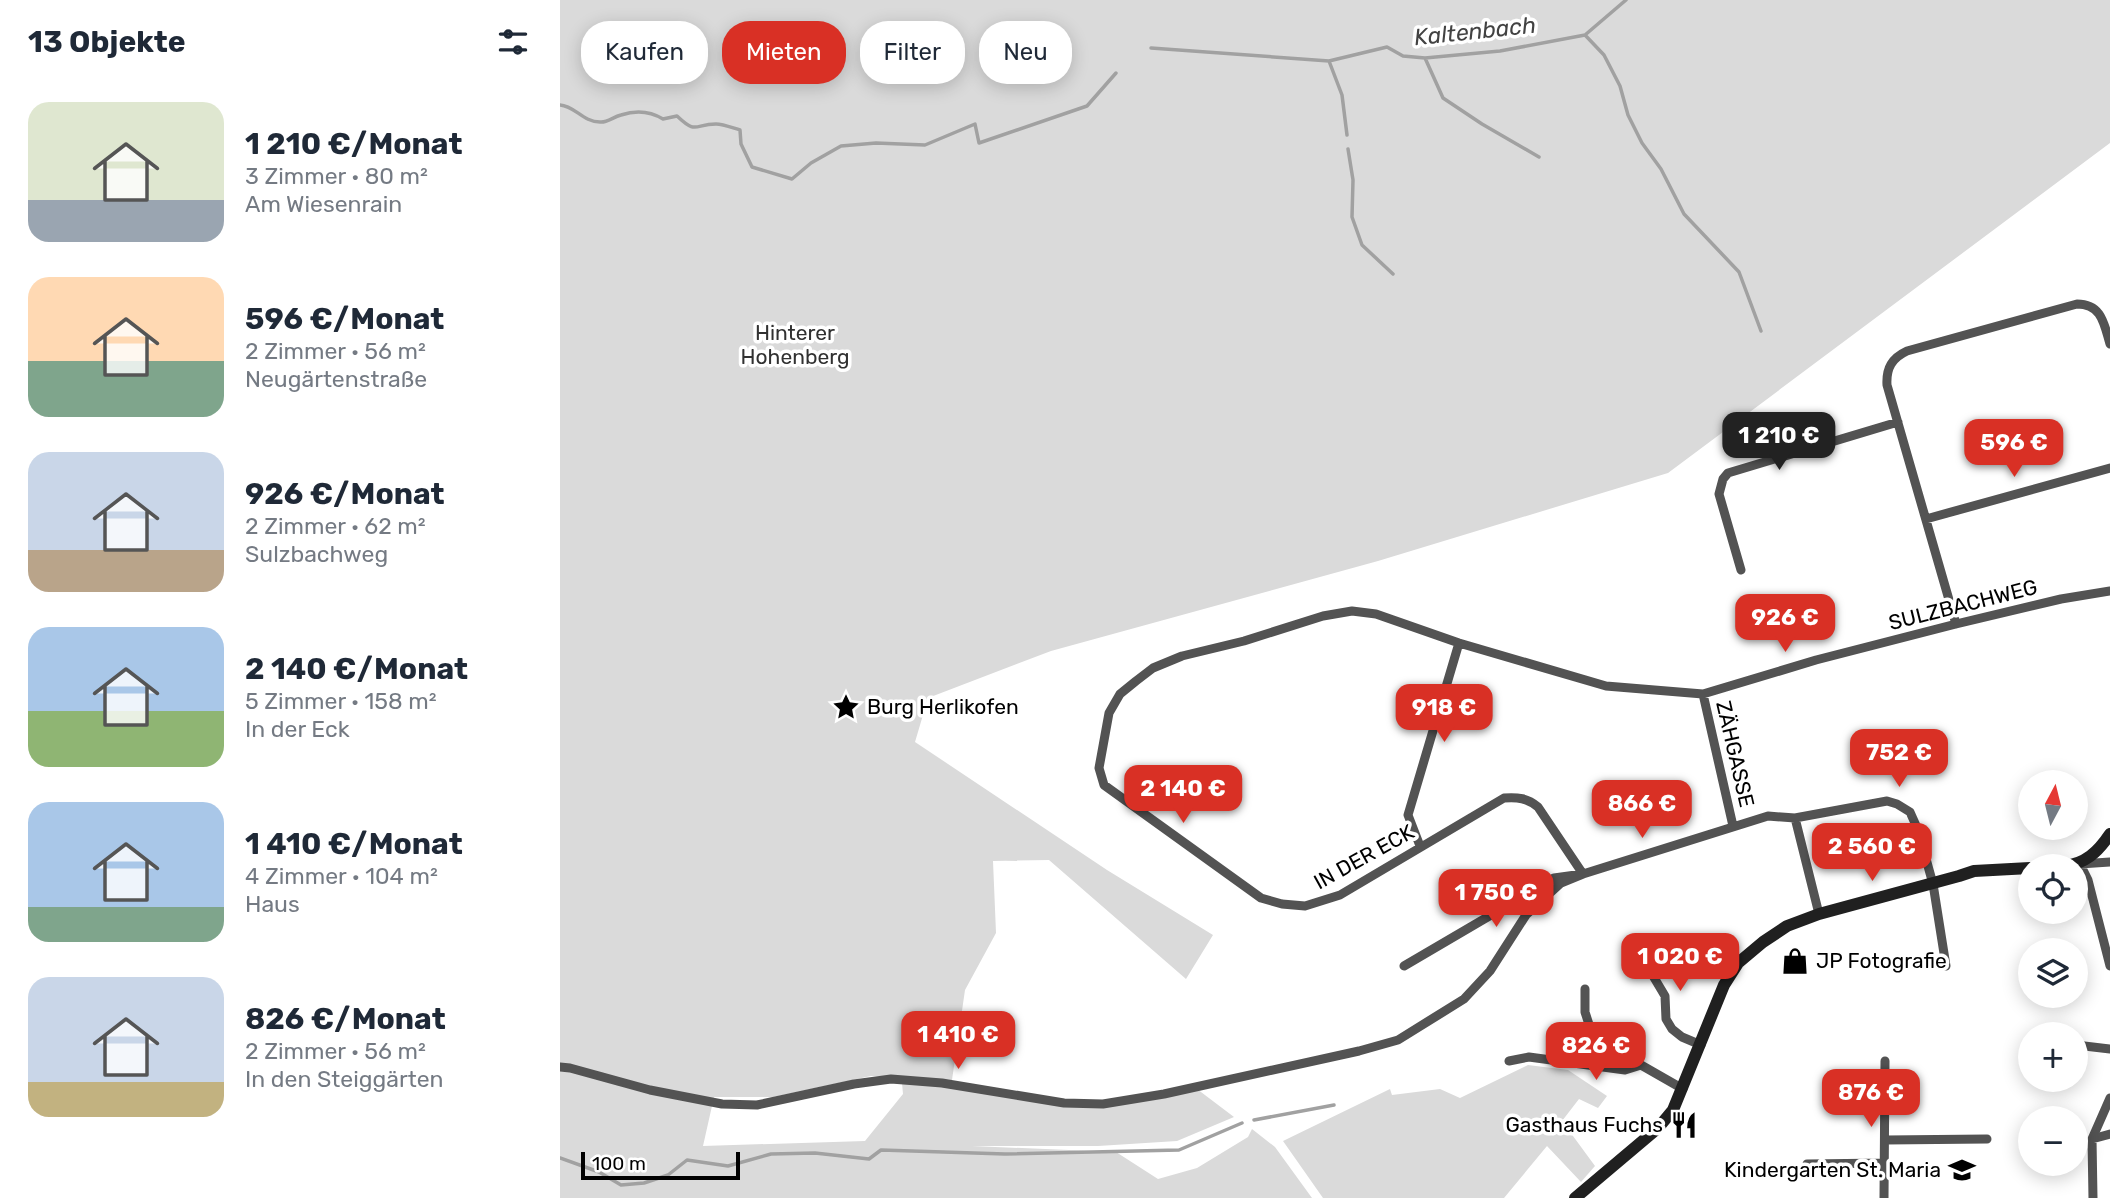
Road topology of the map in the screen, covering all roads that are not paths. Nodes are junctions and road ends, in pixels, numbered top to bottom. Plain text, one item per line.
1 (2110, 344) edge
2 (1898, 422) junction
3 (2110, 468) edge
4 (1926, 519) junction
5 (1741, 569) dead end
6 (2110, 591) edge
7 (1956, 624) junction
8 (1459, 643) junction
9 (1703, 694) junction
10 (1795, 818) junction
11 (1733, 826) junction
12 (2110, 834) edge
13 (1420, 846) junction
14 (2088, 857) edge
15 (2110, 862) edge
16 (2088, 863) edge
17 (2018, 869) edge
18 (1583, 874) junction
19 (2088, 880) edge
20 (1933, 884) junction
21 (1819, 914) junction
22 (2105, 920) edge
23 (1640, 954) dead end
24 (1946, 966) dead end
25 (2110, 966) edge
26 (1404, 967) dead end
27 (1585, 989) dead end
28 (1700, 1045) junction
29 (2088, 1046) edge
30 (2110, 1049) edge
31 (1509, 1061) dead end
32 (1885, 1061) dead end
33 (1641, 1065) junction
34 (560, 1067) edge
35 (1683, 1089) junction
36 (2110, 1098) edge
37 (2110, 1134) edge
38 (1987, 1139) dead end
39 (2092, 1139) junction
40 (1886, 1140) junction
41 (1885, 1163) junction
42 (1807, 1164) dead end
43 (1574, 1198) edge
44 (1884, 1198) edge
45 (2093, 1198) edge

1 - 2 street
2 - 4 street
2 - 5 street
3 - 4 street
4 - 7 street
6 - 7 street, SULZBACHWEG
7 - 9 street, SULZBACHWEG
8 - 9 street, SULZBACHWEG
8 - 13 street
8 - 13 street, IN DER ECK
9 - 11 street, ZÄHGASSE
10 - 11 street, ZÄHGASSE
10 - 20 street, ZÄHGASSE
10 - 21 street
11 - 18 street
12 - 14 main road
13 - 18 street, IN DER ECK
15 - 16 street
17 - 20 main road
18 - 26 street
18 - 34 street
19 - 22 street
20 - 21 main road
20 - 24 street
21 - 28 main road
22 - 25 street
23 - 28 street
27 - 33 street
28 - 35 main road
29 - 30 street
31 - 33 street
32 - 40 street
33 - 35 street
35 - 43 main road
36 - 39 street
37 - 39 street
38 - 40 street
39 - 45 street
40 - 41 street
41 - 42 street
41 - 44 street

